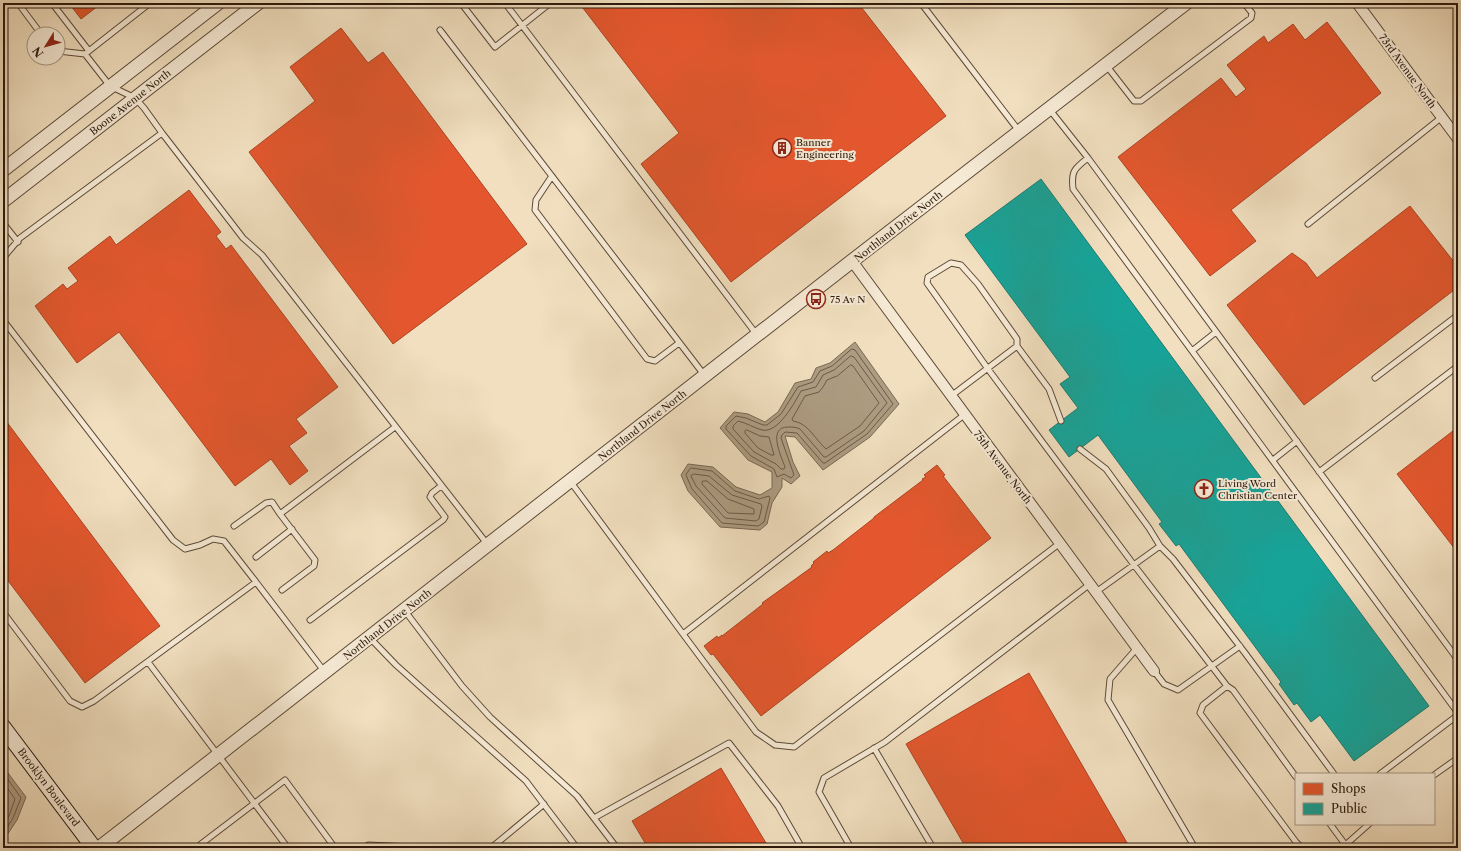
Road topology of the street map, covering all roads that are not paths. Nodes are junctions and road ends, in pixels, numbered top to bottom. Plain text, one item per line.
1 (18, 3) edge
2 (52, 3) edge
3 (150, 3) edge
4 (218, 3) edge
5 (258, 3) edge
6 (461, 3) edge
7 (505, 3) edge
8 (548, 3) edge
9 (921, 3) edge
10 (1186, 3) edge
11 (1244, 3) edge
12 (1357, 3) edge
13 (522, 25) junction
14 (34, 26) edge
15 (440, 30) dead end
16 (66, 52) edge
17 (87, 53) junction
18 (1106, 65) junction
19 (110, 86) junction
20 (135, 98) junction
21 (1050, 109) junction
22 (1442, 118) junction
23 (1455, 128) edge
24 (1019, 132) junction
25 (162, 133) junction
26 (1458, 139) edge
27 (1088, 158) junction
28 (3, 170) edge
29 (552, 176) junction
30 (3, 200) edge
31 (3, 223) edge
32 (1308, 224) dead end
33 (18, 242) junction
34 (3, 258) edge
35 (852, 262) junction
36 (1458, 315) edge
37 (3, 320) edge
38 (1216, 332) junction
39 (757, 336) junction
40 (679, 343) junction
41 (1017, 346) junction
42 (1192, 351) junction
43 (1458, 366) edge
44 (988, 369) junction
45 (705, 377) junction
46 (1375, 378) dead end
47 (951, 396) junction
48 (964, 414) junction
49 (1061, 421) dead end
50 (395, 427) junction
51 (1298, 441) junction
52 (1080, 448) dead end
53 (1273, 460) junction
54 (1319, 472) junction
55 (570, 481) junction
56 (441, 486) junction
57 (280, 514) junction
58 (234, 526) dead end
59 (292, 529) junction
60 (1060, 543) junction
61 (488, 545) junction
62 (1160, 546) junction
63 (256, 557) dead end
64 (1134, 565) junction
65 (256, 582) junction
66 (1093, 588) junction
67 (282, 590) dead end
68 (404, 610) junction
69 (3, 612) edge
70 (310, 620) dead end
71 (683, 634) junction
72 (369, 638) junction
73 (1240, 646) junction
74 (1137, 648) junction
75 (1458, 660) edge
76 (148, 662) junction
77 (1212, 666) junction
78 (1154, 671) joint
79 (325, 672) junction
80 (1227, 686) junction
81 (1458, 714) edge
82 (3, 727) edge
83 (874, 748) junction
84 (219, 755) junction
85 (1458, 758) edge
86 (1333, 773) edge
87 (1381, 773) edge
88 (1435, 775) edge
89 (1295, 776) edge
90 (254, 803) junction
91 (544, 804) junction
92 (594, 818) junction
93 (1331, 825) edge
94 (1368, 825) edge
95 (1345, 847) edge
96 (94, 848) edge
97 (99, 848) edge
98 (205, 848) edge
99 (288, 848) edge
100 (335, 848) edge
101 (364, 848) edge
102 (433, 848) edge
103 (491, 848) edge
104 (577, 848) edge
105 (617, 848) edge
106 (802, 848) edge
107 (851, 848) edge
108 (933, 848) edge
109 (1195, 848) edge
110 (1302, 848) edge

1 - 14 lane
2 - 17 lane
3 - 17 lane
4 - 19 street
5 - 20 street, Boone Avenue North
6 - 13 lane
7 - 13 lane
8 - 13 lane
9 - 24 lane
10 - 18 street, Northland Drive North
11 - 18 lane
12 - 22 street, 73rd Avenue North
13 - 39 lane
15 - 29 lane
16 - 17 lane
17 - 19 lane
18 - 21 street, Northland Drive North
19 - 20 lane
19 - 28 street
20 - 25 lane
20 - 30 street, Boone Avenue North
21 - 24 street, Northland Drive North
21 - 27 lane
22 - 23 street, 73rd Avenue North
22 - 32 lane
23 - 26 street, 73rd Avenue North
24 - 35 street, Northland Drive North
25 - 33 lane
25 - 50 lane
27 - 38 lane
27 - 42 lane
29 - 40 lane
29 - 40 lane
31 - 33 lane
33 - 34 lane
35 - 39 street, Northland Drive North
35 - 47 street, 75th Avenue North
36 - 46 lane
37 - 65 lane
38 - 42 lane
38 - 51 lane
39 - 45 street, Northland Drive North
40 - 45 lane
41 - 44 lane
41 - 44 lane
41 - 49 lane
42 - 53 lane
43 - 54 lane
44 - 47 lane
44 - 64 lane
45 - 55 street, Northland Drive North
47 - 48 street, 75th Avenue North
48 - 60 street, 75th Avenue North
48 - 71 lane
50 - 56 lane
50 - 57 lane
51 - 53 lane
51 - 54 lane
52 - 62 lane
53 - 81 lane
54 - 75 lane
55 - 61 street, Northland Drive North
55 - 71 lane
56 - 61 lane
56 - 70 lane
57 - 58 lane
57 - 59 lane
59 - 63 lane
59 - 67 lane
60 - 66 street, 75th Avenue North
60 - 71 lane
61 - 68 street, Northland Drive North
62 - 64 lane
62 - 73 lane
64 - 66 lane
64 - 77 lane
65 - 76 lane
65 - 79 lane
66 - 74 street, 75th Avenue North
66 - 83 lane
68 - 72 street, Northland Drive North
68 - 92 lane
69 - 76 lane
72 - 79 street, Northland Drive North
72 - 91 lane
73 - 77 lane
73 - 86 lane
74 - 78 street, 75th Avenue North
74 - 109 lane
76 - 84 lane
77 - 78 lane
77 - 80 lane
79 - 84 street, Northland Drive North
80 - 89 lane
80 - 110 lane
81 - 87 lane
82 - 96 main road, Brooklyn Boulevard
83 - 107 lane
83 - 108 lane
84 - 90 lane
84 - 97 street, Northland Drive North
85 - 88 lane
90 - 98 lane
90 - 99 lane
90 - 100 lane
91 - 103 lane
91 - 104 lane
92 - 105 lane
92 - 106 lane
93 - 95 lane
94 - 95 lane
101 - 102 lane

